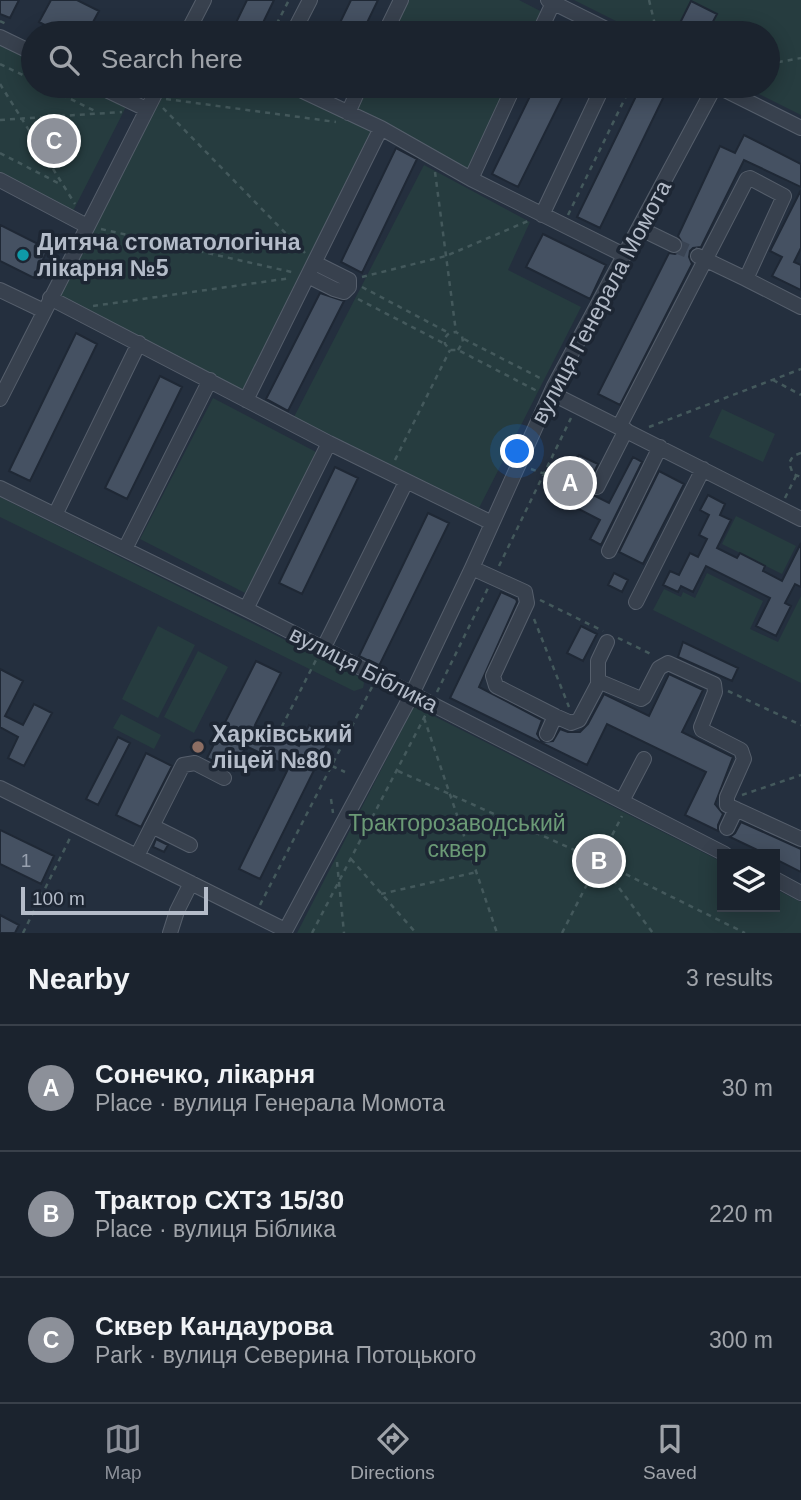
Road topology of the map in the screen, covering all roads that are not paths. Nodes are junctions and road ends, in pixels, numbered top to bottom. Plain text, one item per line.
1 (204, 0) edge
2 (310, 0) edge
3 (401, 0) edge
4 (550, 1) edge
5 (193, 21) edge
6 (299, 21) edge
7 (391, 21) edge
8 (543, 21) edge
9 (590, 21) edge
10 (0, 37) edge
11 (21, 47) edge
12 (151, 98) edge
13 (312, 98) edge
14 (354, 98) edge
15 (508, 98) edge
16 (597, 98) edge
17 (709, 98) edge
18 (740, 98) edge
19 (344, 118) junction
20 (381, 128) junction
21 (801, 128) edge
22 (471, 179) junction
23 (0, 180) edge
24 (542, 215) junction
25 (84, 219) junction
26 (639, 228) junction
27 (674, 245) tunnel mouth
28 (624, 255) junction
29 (701, 258) junction
30 (312, 270) junction
31 (746, 279) junction
32 (347, 286) road end
33 (0, 290) edge
34 (47, 305) junction
35 (801, 307) edge
36 (139, 343) junction
37 (210, 380) junction
38 (552, 392) junction
39 (0, 399) edge
40 (246, 400) junction
41 (626, 430) junction
42 (329, 443) junction
43 (660, 447) junction
44 (703, 469) junction
45 (406, 482) junction
46 (597, 487) dead end
47 (0, 488) edge
48 (55, 515) junction
49 (801, 519) edge
50 (492, 523) junction
51 (125, 548) junction
52 (609, 551) dead end
53 (472, 568) junction
54 (636, 602) dead end
55 (246, 609) junction
56 (607, 642) dead end
57 (320, 653) junction
58 (598, 684) junction
59 (412, 694) junction
60 (555, 716) junction
61 (542, 744) junction
62 (644, 759) dead end
63 (224, 778) dead end
64 (0, 788) edge
65 (625, 803) junction
66 (731, 805) junction
67 (152, 826) junction
68 (801, 839) edge
69 (190, 845) dead end
70 (721, 849) edge
71 (717, 850) edge
72 (137, 856) junction
73 (780, 882) edge
74 (191, 883) junction
75 (801, 892) edge
76 (284, 932) edge
77 (170, 933) edge

1 - 5 street
2 - 6 street
3 - 7 street
4 - 8 street
4 - 9 street
10 - 11 street
12 - 25 street
13 - 19 street
14 - 19 street
15 - 22 street
16 - 24 street
17 - 26 street, вулиця Генерала Момота
18 - 21 street
19 - 20 street
20 - 22 street
20 - 30 street
22 - 24 street
23 - 25 street
24 - 28 street
25 - 34 street
26 - 27 street
26 - 28 street, вулиця Генерала Момота
28 - 38 street, вулиця Генерала Момота
29 - 31 street
29 - 31 street
29 - 41 street
30 - 32 street
30 - 40 street
31 - 35 street
33 - 34 street
34 - 36 street
34 - 39 street
36 - 37 street
36 - 48 street
37 - 40 street
37 - 51 street
38 - 41 street
38 - 50 street, вулиця Генерала Момота
40 - 42 street
41 - 43 street
41 - 46 street
42 - 45 street
42 - 55 street
43 - 44 street
43 - 52 street
44 - 49 street
44 - 54 street
45 - 50 street
45 - 57 street
47 - 48 street, вулиця Біблика
48 - 51 street, вулиця Біблика
50 - 53 street, вулиця Генерала Момота
51 - 55 street, вулиця Біблика
53 - 59 street, вулиця Генерала Момота
53 - 60 street
55 - 57 street, вулиця Біблика
56 - 58 street
57 - 59 street, вулиця Біблика
58 - 60 street
58 - 66 street
59 - 61 street, вулиця Біблика
59 - 76 street, вулиця Генерала Момота
60 - 61 street
61 - 65 street, вулиця Біблика
62 - 65 street
63 - 67 street
64 - 72 street
65 - 71 street, вулиця Біблика
66 - 68 street
66 - 70 street
67 - 69 street
67 - 72 street
72 - 74 street
73 - 75 street
74 - 76 street
74 - 77 street

